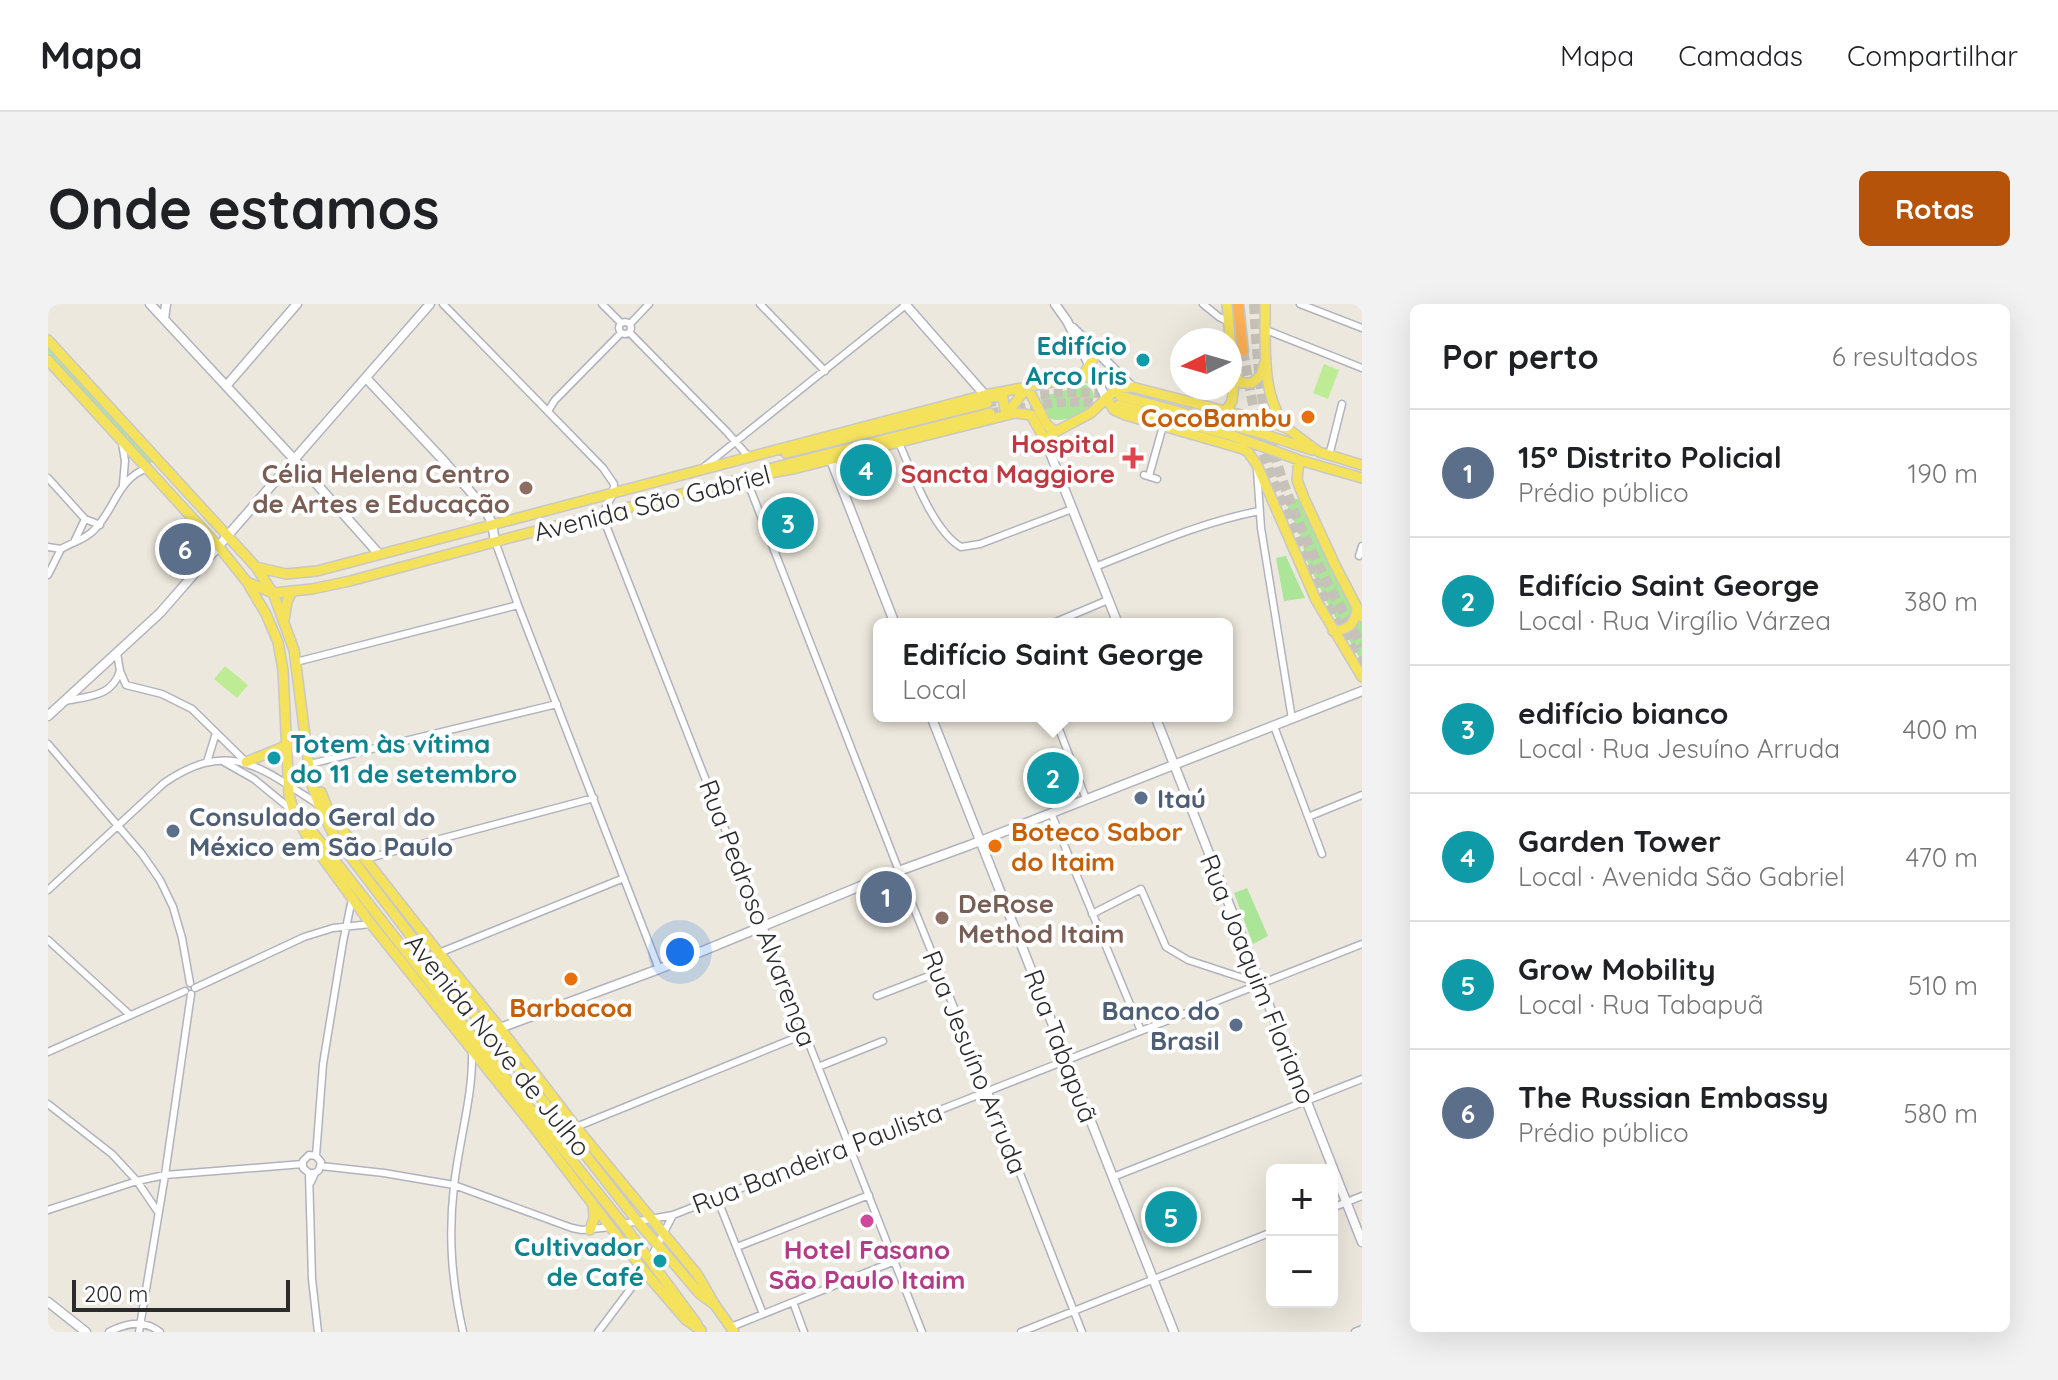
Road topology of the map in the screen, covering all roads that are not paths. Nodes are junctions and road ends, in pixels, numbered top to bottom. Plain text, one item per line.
1 (150, 304) edge
2 (166, 304) edge
3 (297, 304) edge
4 (430, 304) edge
5 (443, 304) edge
6 (602, 304) edge
7 (649, 304) edge
8 (760, 304) edge
9 (906, 304) edge
10 (1055, 304) edge
11 (1203, 304) edge
12 (1226, 304) edge
13 (1265, 304) edge
14 (1300, 304) edge
15 (1238, 306) edge
16 (1212, 312) junction
17 (164, 319) junction
18 (1067, 321) junction
19 (1229, 322) junction
20 (621, 323) junction
21 (630, 324) junction
22 (1229, 328) edge
23 (1362, 328) edge
24 (1266, 330) junction
25 (621, 333) junction
26 (630, 333) junction
27 (48, 340) edge
28 (1243, 351) tunnel mouth
29 (1097, 353) junction
30 (1267, 356) junction
31 (48, 360) edge
32 (1362, 368) edge
33 (825, 371) junction
34 (1087, 371) junction
35 (366, 378) junction
36 (1097, 381) joint
37 (1242, 383) edge
38 (226, 386) junction
39 (1027, 387) junction
40 (1132, 387) junction
41 (1106, 398) junction
42 (1232, 400) edge
43 (987, 403) junction
44 (1342, 404) dead end
45 (548, 411) junction
46 (1225, 412) junction
47 (1006, 415) junction
48 (1163, 426) junction
49 (1288, 429) junction
50 (1055, 432) junction
51 (121, 440) junction
52 (1045, 440) junction
53 (735, 441) junction
54 (899, 443) junction
55 (1324, 454) junction
56 (748, 456) junction
57 (295, 460) junction
58 (831, 460) junction
59 (1299, 460) junction
60 (1257, 465) junction
61 (1362, 465) edge
62 (148, 468) junction
63 (712, 468) junction
64 (698, 471) junction
65 (1150, 477) dead end
66 (48, 478) edge
67 (748, 478) junction
68 (1362, 478) edge
69 (123, 485) junction
70 (613, 494) junction
71 (1273, 503) junction
72 (1072, 509) junction
73 (1259, 511) junction
74 (602, 515) junction
75 (85, 519) junction
76 (492, 524) junction
77 (100, 525) junction
78 (229, 536) junction
79 (75, 540) junction
80 (495, 541) junction
81 (1362, 546) edge
82 (48, 547) edge
83 (219, 547) junction
84 (61, 549) junction
85 (379, 554) junction
86 (1359, 556) dead end
87 (256, 567) junction
88 (1095, 567) junction
89 (48, 575) edge
90 (247, 582) junction
91 (292, 591) junction
92 (273, 593) junction
93 (1108, 600) junction
94 (518, 605) junction
95 (1360, 612) edge
96 (893, 618) edge
97 (1065, 618) edge
98 (1116, 618) edge
99 (284, 620) junction
100 (1333, 631) junction
101 (117, 653) junction
102 (296, 662) junction
103 (120, 671) junction
104 (1362, 677) edge
105 (1362, 691) edge
106 (65, 701) junction
107 (557, 704) junction
108 (48, 716) edge
109 (1292, 719) junction
110 (933, 722) edge
111 (1056, 722) edge
112 (1157, 722) edge
113 (1274, 726) junction
114 (216, 733) junction
115 (48, 744) edge
116 (288, 745) junction
117 (221, 761) junction
118 (207, 762) junction
119 (246, 762) junction
120 (1174, 764) junction
121 (310, 765) junction
122 (287, 785) junction
123 (1362, 795) edge
124 (594, 798) junction
125 (1086, 799) junction
126 (319, 805) junction
127 (294, 812) junction
128 (1051, 813) junction
129 (1308, 817) junction
130 (116, 825) junction
131 (980, 840) junction
132 (1322, 854) dead end
133 (365, 859) junction
134 (899, 871) junction
135 (624, 878) junction
136 (48, 890) edge
137 (352, 899) junction
138 (1092, 914) junction
139 (371, 924) junction
140 (763, 925) junction
141 (346, 926) junction
142 (48, 940) edge
143 (1362, 944) edge
144 (439, 953) junction
145 (659, 969) junction
146 (939, 972) junction
147 (1255, 982) junction
148 (190, 989) junction
149 (877, 996) dead end
150 (130, 1015) junction
151 (500, 1028) junction
152 (1141, 1031) junction
153 (489, 1033) junction
154 (805, 1034) junction
155 (883, 1041) dead end
156 (475, 1048) junction
157 (48, 1052) edge
158 (1067, 1060) junction
159 (483, 1065) junction
160 (818, 1067) junction
161 (472, 1077) junction
162 (1362, 1079) edge
163 (988, 1091) junction
164 (1306, 1100) junction
165 (48, 1104) edge
166 (576, 1127) junction
167 (850, 1147) junction
168 (312, 1156) junction
169 (303, 1164) junction
170 (321, 1166) junction
171 (125, 1167) junction
172 (312, 1173) junction
173 (165, 1175) junction
174 (1113, 1177) junction
175 (137, 1181) junction
176 (129, 1183) junction
177 (454, 1185) junction
178 (869, 1195) junction
179 (1362, 1196) edge
180 (717, 1198) junction
181 (1347, 1202) junction
182 (593, 1205) junction
183 (1338, 1206) edge
184 (48, 1210) edge
185 (158, 1212) junction
186 (673, 1215) junction
187 (650, 1219) junction
188 (638, 1222) junction
189 (623, 1224) junction
190 (611, 1227) junction
191 (590, 1230) junction
192 (1266, 1234) edge
193 (663, 1235) junction
194 (1362, 1242) edge
195 (658, 1245) junction
196 (737, 1247) junction
197 (649, 1260) junction
198 (895, 1261) junction
199 (644, 1271) junction
200 (1153, 1279) junction
201 (48, 1302) edge
202 (793, 1302) junction
203 (715, 1305) junction
204 (1074, 1311) junction
205 (763, 1314) junction
206 (140, 1323) junction
207 (1362, 1329) edge
208 (698, 1330) edge
209 (733, 1330) edge
210 (86, 1332) edge
211 (109, 1332) edge
212 (139, 1332) edge
213 (160, 1332) edge
214 (318, 1332) edge
215 (463, 1332) edge
216 (598, 1332) edge
217 (804, 1332) edge
218 (922, 1332) edge
219 (1021, 1332) edge
220 (1082, 1332) edge
221 (1174, 1332) edge
222 (1355, 1332) edge

1 - 17 street
2 - 17 street
3 - 38 street
4 - 35 street
5 - 45 street
6 - 20 street
7 - 21 street
8 - 33 street
9 - 33 street
9 - 43 street
10 - 18 street
11 - 16 street
12 - 16 street
12 - 19 main road
13 - 24 main road
14 - 23 street
15 - 28 highway
16 - 19 street
17 - 38 street
18 - 29 street
18 - 34 street
19 - 22 main road
20 - 21 street
20 - 25 street
21 - 26 street
24 - 30 main road
24 - 32 street
25 - 26 street
25 - 45 street
26 - 53 street
27 - 78 main road, Avenida Nove de Julho
29 - 34 main road
29 - 40 street
30 - 37 main road
30 - 49 main road
31 - 51 main road, Avenida Nove de Julho
33 - 53 street
34 - 36 main road
34 - 39 main road, Avenida São Gabriel
35 - 57 street
35 - 76 street
36 - 41 street
38 - 57 street
39 - 43 main road, Avenida São Gabriel
39 - 47 main road
39 - 50 main road
40 - 41 main road
40 - 46 main road
41 - 48 main road
41 - 50 main road
42 - 46 main road
43 - 47 main road
43 - 56 main road, Avenida São Gabriel
43 - 63 main road
43 - 67 main road
44 - 55 street
45 - 70 street
46 - 49 main road
47 - 52 main road
47 - 54 main road, Avenida São Gabriel
48 - 60 main road
48 - 65 street
49 - 55 main road
50 - 52 main road
51 - 62 main road, Avenida Nove de Julho
51 - 69 street
52 - 72 street
53 - 56 street
53 - 64 street
54 - 58 main road, Avenida São Gabriel
54 - 72 street
55 - 59 main road
55 - 61 main road
56 - 63 main road, Avenida São Gabriel
57 - 78 street
57 - 85 street
58 - 67 main road, Avenida São Gabriel
58 - 96 street
59 - 68 main road
59 - 95 main road
60 - 71 main road
60 - 73 street
62 - 69 street
62 - 83 main road, Avenida Nove de Julho
63 - 64 main road, Avenida São Gabriel
64 - 70 main road, Avenida São Gabriel
66 - 75 street
67 - 74 main road, Avenida São Gabriel
67 - 134 street, Rua Jesuíno Arruda
69 - 77 street
70 - 74 street
70 - 76 main road, Avenida São Gabriel
71 - 73 street
71 - 100 main road
72 - 88 street
73 - 88 street
73 - 109 street
74 - 80 main road, Avenida São Gabriel
74 - 140 street, Rua Pedroso Alvarenga
75 - 77 street
75 - 79 street
76 - 80 street
76 - 85 main road, Avenida São Gabriel
77 - 79 street
78 - 83 street
78 - 87 main road, Avenida Nove de Julho
79 - 84 street
80 - 91 main road, Avenida São Gabriel
80 - 94 street
81 - 86 street
82 - 84 street
83 - 90 main road, Avenida Nove de Julho
83 - 101 street
84 - 89 street
85 - 87 main road, Avenida São Gabriel
87 - 92 main road, Avenida Nove de Julho
88 - 93 street
90 - 92 main road, Avenida São Gabriel
90 - 116 main road, Avenida Nove de Julho
91 - 92 main road, Avenida São Gabriel
91 - 99 main road
92 - 99 main road, Avenida Nove de Julho
93 - 97 street
93 - 98 street
94 - 102 street
94 - 107 street
95 - 100 main road
99 - 102 main road, Avenida Nove de Julho
100 - 104 main road
101 - 103 street
101 - 106 street
102 - 121 main road, Avenida Nove de Julho
103 - 106 street
103 - 114 street
105 - 109 street
106 - 108 street
107 - 121 street
107 - 124 street
109 - 113 street
110 - 131 street, Rua Tabapuã
111 - 125 street
112 - 120 street, Rua Joaquim Floriano
113 - 120 street
113 - 129 street
114 - 118 street
114 - 119 street
115 - 130 street
116 - 119 main road
116 - 122 main road, Avenida Nove de Julho
117 - 118 street
117 - 119 street
117 - 127 street
118 - 130 street
119 - 122 street
120 - 125 street
120 - 147 street, Rua Joaquim Floriano
121 - 126 main road, Avenida Nove de Julho
121 - 133 main road, Avenida Nove de Julho
122 - 126 street
122 - 127 main road, Avenida Nove de Julho
123 - 129 street
124 - 133 street
124 - 135 street
125 - 128 street
126 - 153 main road, Avenida Nove de Julho
127 - 137 main road, Avenida Nove de Julho
127 - 156 main road, Avenida Nove de Julho
128 - 131 street
128 - 138 street
129 - 132 street
130 - 136 street
130 - 148 street
131 - 134 street
131 - 158 street, Rua Tabapuã
133 - 144 main road, Avenida Nove de Julho
134 - 140 street
134 - 146 street, Rua Jesuíno Arruda
135 - 144 street
135 - 145 street
137 - 139 main road, Avenida Nove de Julho
137 - 141 street
138 - 147 street
138 - 152 street
139 - 141 street
139 - 156 main road, Avenida Nove de Julho
140 - 145 street
140 - 154 street, Rua Pedroso Alvarenga
141 - 148 street
141 - 168 street
142 - 150 street
143 - 147 street, Rua Bandeira Paulista
144 - 151 main road, Avenida Nove de Julho
145 - 151 street
146 - 149 street
146 - 163 street, Rua Jesuíno Arruda
147 - 152 street, Rua Bandeira Paulista
147 - 164 street, Rua Joaquim Floriano
148 - 150 street
148 - 173 street
150 - 157 street
151 - 153 street
151 - 166 main road, Avenida Nove de Julho
152 - 158 street, Rua Bandeira Paulista
153 - 156 street
153 - 188 main road, Avenida Nove de Julho
154 - 160 street, Rua Pedroso Alvarenga
154 - 166 street
155 - 160 street
156 - 159 main road, Avenida Nove de Julho
156 - 161 street
156 - 189 main road, Avenida Nove de Julho
158 - 163 street, Rua Bandeira Paulista
158 - 174 street, Rua Tabapuã
159 - 161 street
159 - 182 main road, Avenida Nove de Julho
160 - 167 street, Rua Pedroso Alvarenga
161 - 177 street
162 - 164 street
163 - 167 street, Rua Bandeira Paulista
163 - 204 street, Rua Jesuíno Arruda
164 - 174 street
164 - 181 street, Rua Joaquim Floriano
165 - 171 street
166 - 187 main road, Avenida Nove de Julho
167 - 178 street, Rua Pedroso Alvarenga
167 - 180 street, Rua Bandeira Paulista
168 - 169 street
168 - 170 street
169 - 172 street
169 - 173 street
170 - 172 street
170 - 177 street
171 - 175 street
171 - 176 street
172 - 214 street
173 - 175 street
173 - 185 street
174 - 200 street, Rua Tabapuã
175 - 176 street
175 - 185 street
176 - 184 street
177 - 191 street
177 - 215 street
178 - 196 street
178 - 198 street, Rua Pedroso Alvarenga
179 - 181 street
180 - 186 street, Rua Bandeira Paulista
180 - 196 street
181 - 183 street
181 - 194 street, Rua Joaquim Floriano
182 - 190 main road, Avenida Nove de Julho
182 - 191 main road
185 - 206 street
186 - 187 street, Rua Bandeira Paulista
186 - 193 street, Rua Bandeira Paulista
187 - 188 street, Rua Bandeira Paulista
187 - 193 main road, Avenida Nove de Julho
188 - 189 street, Rua Bandeira Paulista
188 - 195 main road, Avenida Nove de Julho
189 - 190 street, Rua Bandeira Paulista
189 - 197 main road, Avenida Nove de Julho
190 - 191 street, Rua Bandeira Paulista
190 - 199 main road, Avenida Nove de Julho
192 - 200 street
193 - 195 street, Rua Bandeira Paulista
193 - 203 main road, Avenida Nove de Julho
195 - 197 street, Rua Bandeira Paulista
195 - 203 main road, Avenida Nove de Julho
196 - 205 street
197 - 199 street, Rua Bandeira Paulista
197 - 208 main road, Avenida Nove de Julho
198 - 202 street
198 - 218 street, Rua Pedroso Alvarenga
199 - 208 main road, Avenida Nove de Julho
199 - 216 street, Rua Bandeira Paulista
200 - 204 street
200 - 221 street, Rua Tabapuã
201 - 210 street
202 - 205 street
202 - 217 street
203 - 209 main road, Avenida Nove de Julho
204 - 219 street
204 - 220 street, Rua Jesuíno Arruda
205 - 209 street
206 - 211 street
206 - 212 street
206 - 213 street
207 - 222 street

